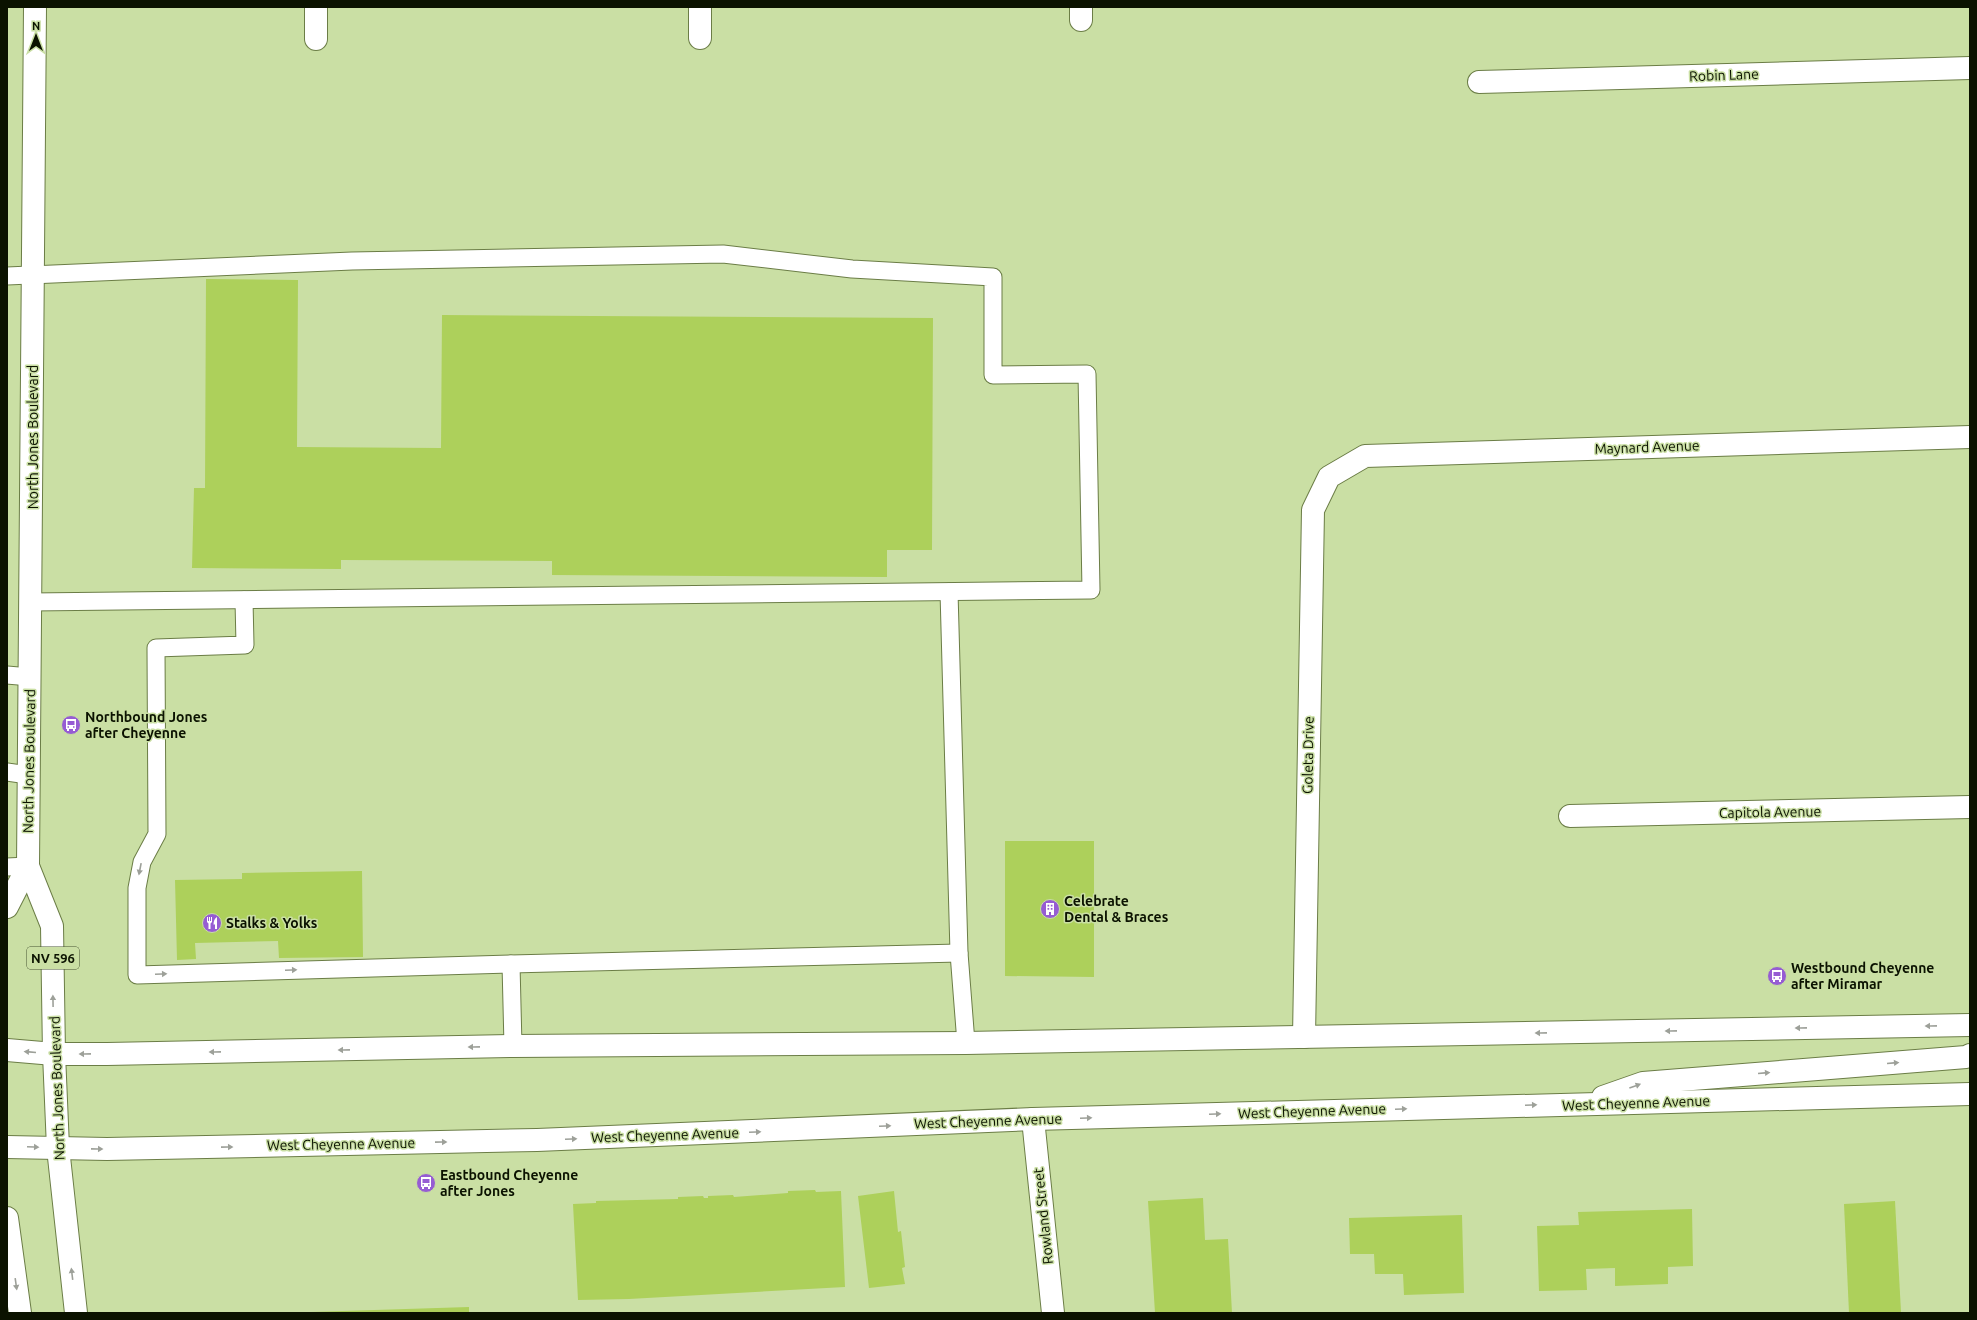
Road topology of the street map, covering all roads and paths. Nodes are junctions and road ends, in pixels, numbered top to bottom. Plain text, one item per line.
1 (35, 7) edge
2 (316, 7) edge
3 (700, 7) edge
4 (700, 38) dead end
5 (316, 39) dead end
6 (1970, 68) edge
7 (1479, 82) dead end
8 (34, 275) junction
9 (7, 276) edge
10 (1970, 437) edge
11 (1329, 477) joint
12 (949, 592) junction
13 (244, 600) junction
14 (31, 602) junction
15 (7, 675) edge
16 (30, 677) junction
17 (17, 773) edge
18 (1970, 807) edge
19 (1570, 816) dead end
20 (28, 866) junction
21 (7, 867) edge
22 (7, 907) edge
23 (959, 953) junction
24 (511, 964) junction
25 (1970, 1025) edge
26 (1304, 1037) junction
27 (966, 1043) junction
28 (513, 1046) junction
29 (7, 1050) edge
30 (54, 1054) junction
31 (1970, 1055) edge
32 (1970, 1094) edge
33 (1585, 1104) junction
34 (1032, 1119) junction
35 (7, 1147) edge
36 (58, 1148) junction
37 (7, 1218) edge
38 (20, 1313) edge
39 (76, 1313) edge
40 (1053, 1313) edge

1 - 8 main road, North Jones Boulevard / NV 596
2 - 5 main road
3 - 4 main road
6 - 7 main road, Robin Lane
8 - 9 lane
8 - 12 lane
8 - 14 main road, North Jones Boulevard / NV 596
10 - 11 main road, Maynard Avenue
11 - 26 main road, Goleta Drive
12 - 13 lane
12 - 23 lane
13 - 14 lane
13 -> 24 lane
14 - 16 main road, North Jones Boulevard / NV 596
15 - 16 lane
16 - 17 main road, North Jones Boulevard / NV 596
17 - 20 main road, North Jones Boulevard / NV 596
18 - 19 main road, Capitola Avenue
20 - 21 lane
20 - 22 main road, North Jones Boulevard / NV 596
30 -> 20 main road, North Jones Boulevard / NV 596
23 - 24 lane
23 - 27 lane
24 - 28 lane
25 -> 26 main road
26 - 27 main road
27 - 28 main road
28 -> 30 main road
30 -> 29 main road
30 - 36 main road, North Jones Boulevard / NV 596
33 -> 31 main road
32 - 33 main road, West Cheyenne Avenue
34 -> 33 main road, West Cheyenne Avenue
36 -> 34 main road, West Cheyenne Avenue
34 - 40 main road, Rowland Street
35 -> 36 main road, West Cheyenne Avenue
39 -> 36 main road, North Jones Boulevard / NV 596
37 -> 38 main road

